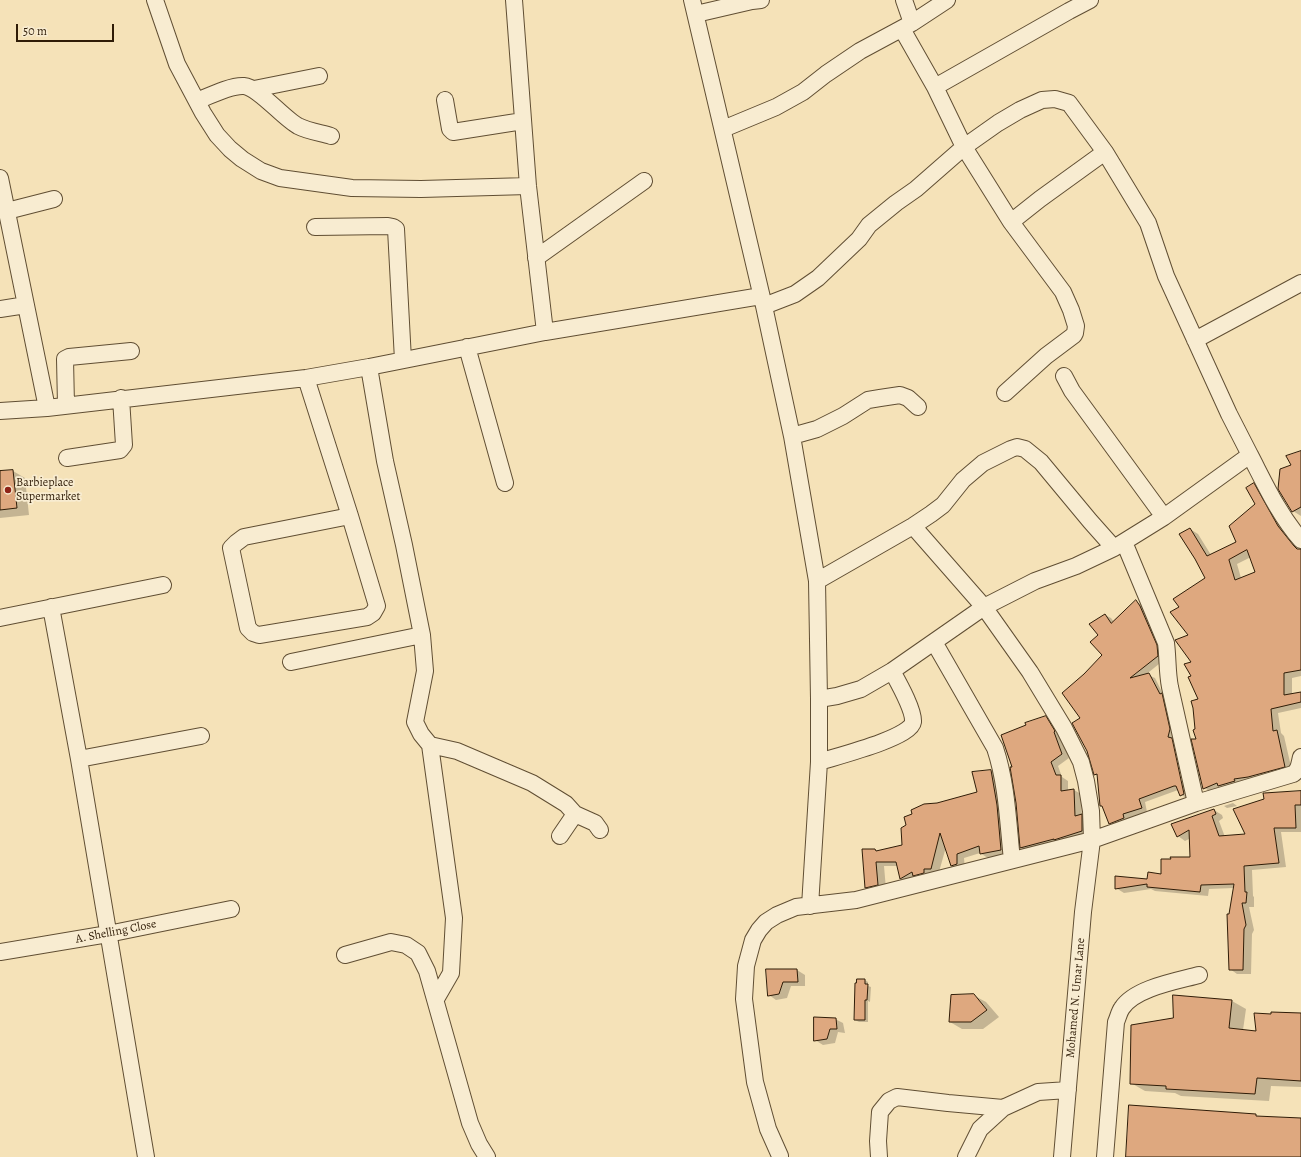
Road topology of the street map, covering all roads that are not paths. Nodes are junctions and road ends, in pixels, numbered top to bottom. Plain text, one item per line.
1 (154, 0) edge
2 (514, 0) edge
3 (761, 0) edge
4 (904, 0) edge
5 (947, 0) edge
6 (1090, 0) edge
7 (694, 7) edge
8 (907, 26) junction
9 (319, 76) dead end
10 (935, 87) junction
11 (254, 89) junction
12 (445, 100) dead end
13 (197, 101) junction
14 (523, 121) junction
15 (723, 129) junction
16 (331, 136) dead end
17 (964, 147) junction
18 (1105, 152) junction
19 (0, 178) edge
20 (644, 181) dead end
21 (528, 186) junction
22 (54, 199) dead end
23 (5, 218) edge
24 (1012, 222) junction
25 (315, 227) dead end
26 (536, 258) junction
27 (1301, 283) edge
28 (762, 301) junction
29 (26, 305) junction
30 (0, 308) edge
31 (545, 332) junction
32 (1195, 340) junction
33 (467, 348) junction
34 (131, 351) dead end
35 (403, 360) junction
36 (369, 367) junction
37 (1064, 376) dead end
38 (306, 378) junction
39 (1005, 393) dead end
40 (121, 398) junction
41 (66, 405) junction
42 (918, 407) dead end
43 (47, 408) junction
44 (0, 411) edge
45 (792, 436) junction
46 (1250, 455) junction
47 (67, 458) dead end
48 (505, 483) dead end
49 (350, 516) junction
50 (1164, 517) junction
51 (914, 526) junction
52 (1301, 540) edge
53 (1119, 545) junction
54 (817, 581) junction
55 (164, 585) dead end
56 (51, 607) junction
57 (984, 607) junction
58 (0, 618) edge
59 (422, 635) junction
60 (934, 642) junction
61 (291, 662) dead end
62 (892, 671) junction
63 (819, 699) junction
64 (201, 736) dead end
65 (430, 745) junction
66 (1301, 757) edge
67 (79, 759) junction
68 (818, 762) junction
69 (1196, 803) junction
70 (575, 814) junction
71 (600, 830) dead end
72 (560, 836) dead end
73 (1092, 840) junction
74 (1012, 860) junction
75 (810, 906) junction
76 (231, 909) dead end
77 (108, 934) junction
78 (0, 952) edge
79 (345, 955) dead end
80 (1198, 975) dead end
81 (436, 999) junction
82 (1068, 1090) junction
83 (1003, 1108) junction
84 (146, 1157) edge
85 (487, 1157) edge
86 (781, 1157) edge
87 (879, 1157) edge
88 (966, 1157) edge
89 (1062, 1157) edge
90 (1106, 1157) edge

1 - 13 street
2 - 14 street
3 - 7 street
4 - 8 street
5 - 8 street
6 - 10 street
7 - 15 street
8 - 10 street
8 - 15 street
9 - 11 street
10 - 17 street
11 - 13 street
11 - 16 street
12 - 14 street
13 - 21 street
14 - 21 street
15 - 28 street
17 - 18 street
17 - 24 street
17 - 28 street
18 - 24 street
18 - 32 street
19 - 23 street
20 - 26 street
21 - 26 street
22 - 23 street
23 - 29 street
24 - 39 street
25 - 35 street
26 - 31 street
27 - 32 street
28 - 31 street
28 - 45 street
29 - 30 street
29 - 43 street
31 - 33 street
32 - 46 street
33 - 35 street
33 - 48 street
34 - 41 street
35 - 36 street
36 - 38 street
36 - 59 street
37 - 50 street
38 - 40 street
38 - 49 street
40 - 41 street
40 - 47 street
41 - 43 street
42 - 45 street
43 - 44 street
45 - 54 street
46 - 50 street
46 - 52 street
49 - 49 street
50 - 53 street
51 - 53 street
51 - 54 street
51 - 57 street, Mohamed N. Umar Lane
53 - 57 street
53 - 69 street
54 - 63 street
55 - 56 street
56 - 58 street
56 - 67 street
57 - 60 street
57 - 73 street, Mohamed N. Umar Lane
59 - 61 street
59 - 65 street
60 - 62 street
60 - 74 street
62 - 63 street
62 - 68 street
63 - 68 street
64 - 67 street
65 - 70 street
65 - 81 street
66 - 69 street
67 - 77 street
68 - 75 street
69 - 73 street
70 - 71 street
70 - 72 street
73 - 74 street
73 - 82 street, Mohamed N. Umar Lane
74 - 75 street
75 - 86 street
76 - 77 street, A. Shelling Close
77 - 78 street, A. Shelling Close
77 - 84 street
79 - 81 street
80 - 90 street
81 - 85 street
82 - 83 street
82 - 89 street, Mohamed N. Umar Lane
83 - 87 street
83 - 88 street

